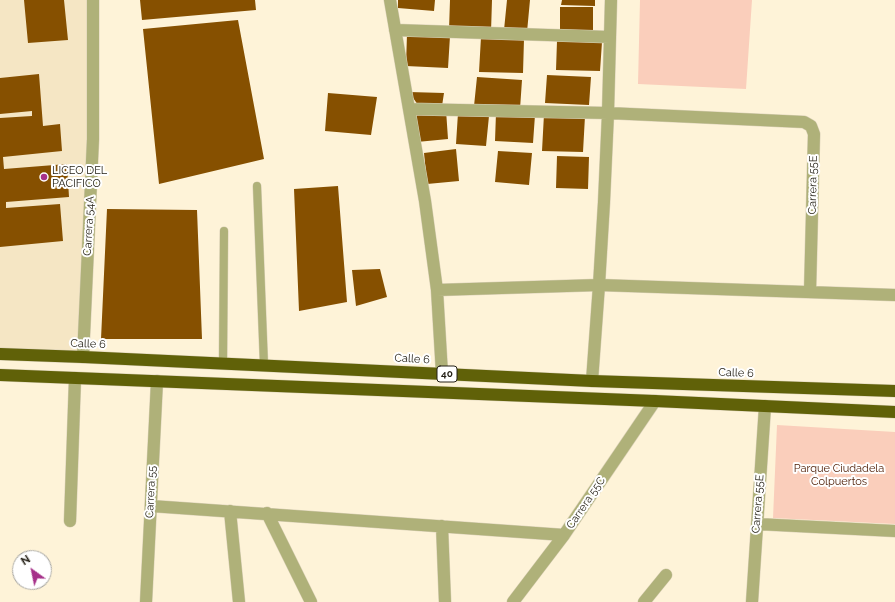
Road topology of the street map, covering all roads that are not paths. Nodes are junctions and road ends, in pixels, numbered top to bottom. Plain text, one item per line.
1 (93, 0) edge
2 (390, 0) edge
3 (610, 0) edge
4 (395, 30) junction
5 (610, 37) junction
6 (409, 109) junction
7 (608, 113) junction
8 (257, 186) dead end
9 (224, 231) dead end
10 (599, 285) junction
11 (436, 290) junction
12 (810, 292) junction
13 (895, 295) edge
14 (0, 354) edge
15 (83, 357) junction
16 (222, 363) junction
17 (264, 365) junction
18 (442, 374) junction
19 (0, 375) edge
20 (75, 378) junction
21 (157, 381) junction
22 (592, 381) junction
23 (895, 391) edge
24 (655, 400) junction
25 (765, 406) junction
26 (895, 412) edge
27 (151, 506) junction
28 (230, 511) junction
29 (267, 513) junction
30 (70, 522) dead end
31 (757, 524) junction
32 (442, 526) junction
33 (895, 531) edge
34 (564, 536) junction
35 (666, 575) dead end
36 (146, 602) edge
37 (238, 602) edge
38 (311, 602) edge
39 (445, 602) edge
40 (513, 602) edge
41 (644, 602) edge
42 (752, 602) edge

1 - 15 street, Carrera 54A
2 - 4 street
3 - 5 street
4 - 5 street
4 - 6 street
5 - 7 street
6 - 7 street
6 - 11 street
7 - 10 street
7 - 12 street, Carrera 55E
8 - 17 lane
9 - 16 lane
10 - 11 street
10 - 12 street
10 - 22 street
11 - 18 street
12 - 13 street
14 - 15 highway, Calle 6 / 40
15 - 16 highway, Calle 6 / 40
16 - 17 highway, Calle 6 / 40
17 - 18 highway, Calle 6 / 40
18 - 22 highway, Calle 6 / 40
19 - 20 highway, 40
20 - 21 highway, 40
20 - 30 street
21 - 24 highway, 40
21 - 27 street, Carrera 55
22 - 23 highway, Calle 6 / 40
24 - 25 highway, 40
24 - 34 street, Carrera 55C
25 - 26 highway, 40
25 - 31 street, Carrera 55E
27 - 28 street
27 - 36 street, Carrera 55
28 - 29 street
28 - 37 street
29 - 32 street
29 - 38 street
31 - 33 street
31 - 42 street, Carrera 55E
32 - 34 street
32 - 39 street
34 - 40 street, Carrera 55C
35 - 41 street

